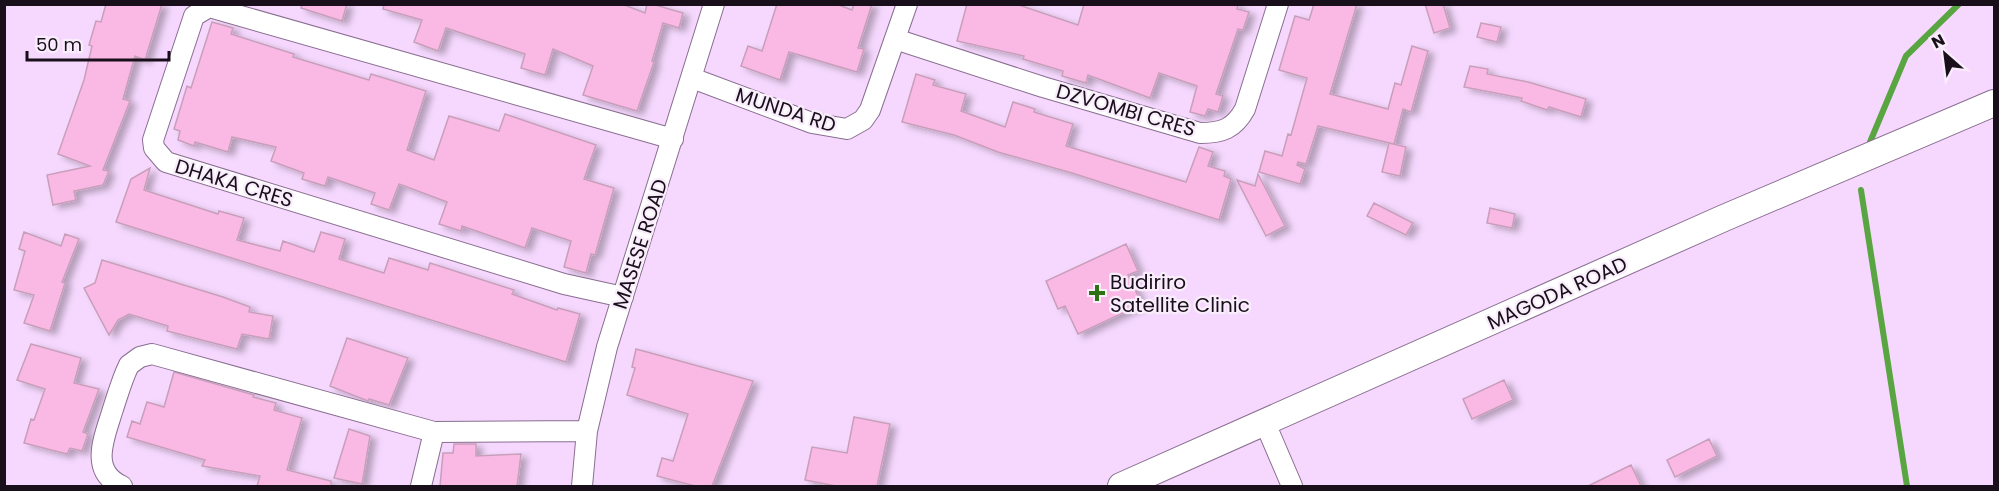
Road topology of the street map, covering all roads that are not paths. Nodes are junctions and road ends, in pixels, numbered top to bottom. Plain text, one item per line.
1 (714, 4) edge
2 (907, 4) edge
3 (1278, 4) edge
4 (895, 39) junction
5 (692, 78) junction
6 (1995, 103) edge
7 (673, 140) junction
8 (623, 297) junction
9 (1265, 423) junction
10 (587, 431) junction
11 (434, 432) junction
12 (122, 486) edge
13 (421, 486) edge
14 (582, 486) edge
15 (1121, 486) edge
16 (1292, 486) edge

1 - 5 street, MASESE ROAD
2 - 4 street, MUNDA RD
3 - 4 street, DZVOMBI CRES
4 - 5 street, MUNDA RD
5 - 7 street, MASESE ROAD
6 - 9 street, MAGODA ROAD
7 - 8 street, MASESE ROAD
7 - 8 street, DHAKA CRES
8 - 10 street, MASESE ROAD
9 - 15 street, MAGODA ROAD
9 - 16 street
10 - 11 street
10 - 14 street, MASESE ROAD
11 - 12 street
11 - 13 street

